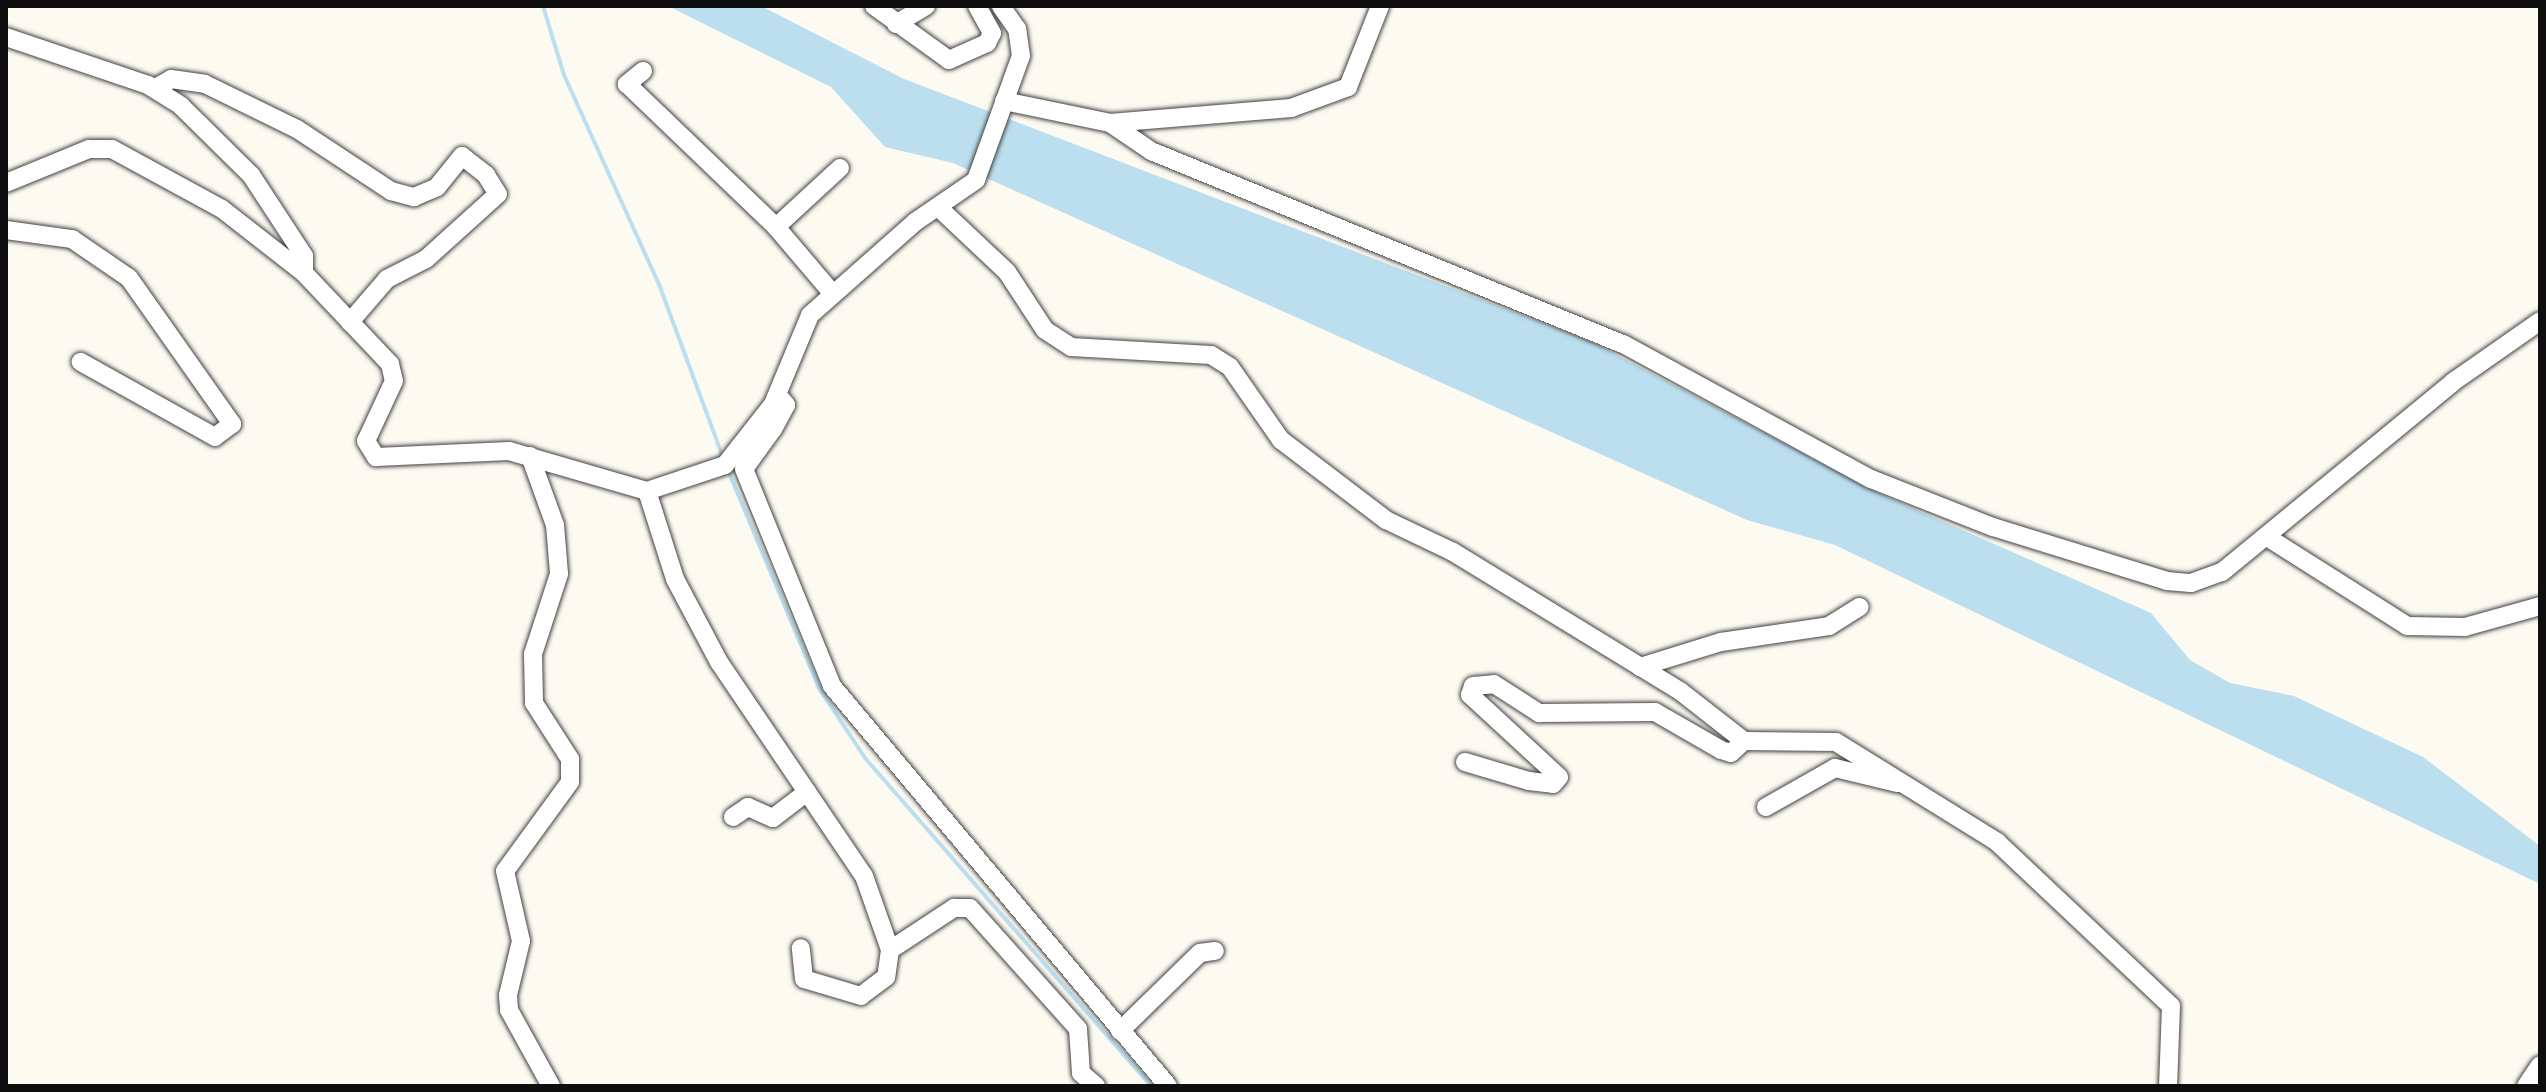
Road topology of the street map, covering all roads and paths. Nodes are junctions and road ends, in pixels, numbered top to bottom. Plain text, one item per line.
1 (874, 6) edge
2 (926, 6) edge
3 (977, 6) edge
4 (1001, 6) edge
5 (1380, 6) edge
6 (896, 24) junction
7 (6, 37) edge
8 (643, 71) dead end
9 (155, 88) junction
10 (1003, 104) junction
11 (1110, 123) junction
12 (840, 168) dead end
13 (6, 183) edge
14 (938, 207) junction
15 (776, 227) junction
16 (6, 230) edge
17 (304, 273) junction
18 (833, 294) junction
19 (2540, 321) edge
20 (350, 322) junction
21 (81, 362) dead end
22 (775, 399) junction
23 (530, 456) junction
24 (647, 491) junction
25 (2267, 537) junction
26 (2540, 606) edge
27 (1860, 607) dead end
28 (1640, 667) junction
29 (1744, 741) junction
30 (1465, 762) dead end
31 (1902, 782) junction
32 (807, 792) junction
33 (1766, 807) dead end
34 (733, 817) dead end
35 (801, 948) dead end
36 (890, 950) junction
37 (1215, 951) dead end
38 (1120, 1031) junction
39 (2540, 1065) edge
40 (551, 1086) edge
41 (1096, 1086) edge
42 (1168, 1086) edge
43 (2168, 1086) edge
44 (2526, 1086) edge

1 - 6 street
2 - 6 street
3 - 6 street
4 - 10 street
5 - 11 street
7 - 9 street
8 - 15 street
9 - 17 street
9 - 20 street
10 - 11 street
10 - 14 street
11 - 25 street
12 - 15 street
13 - 17 street
14 - 18 street
14 - 28 street
15 - 18 street
16 - 21 street
17 - 20 street
18 - 22 street
19 - 25 street
20 - 23 street
22 - 24 street
22 - 38 street
23 - 24 street
23 - 40 street
24 - 32 street
25 - 26 street
27 - 28 street
28 - 29 street
29 - 30 street
29 - 31 street
31 - 33 street
31 - 43 street
32 - 34 street
32 - 36 street
35 - 36 street
36 - 41 street
37 - 38 street
38 - 42 street
39 - 44 street

